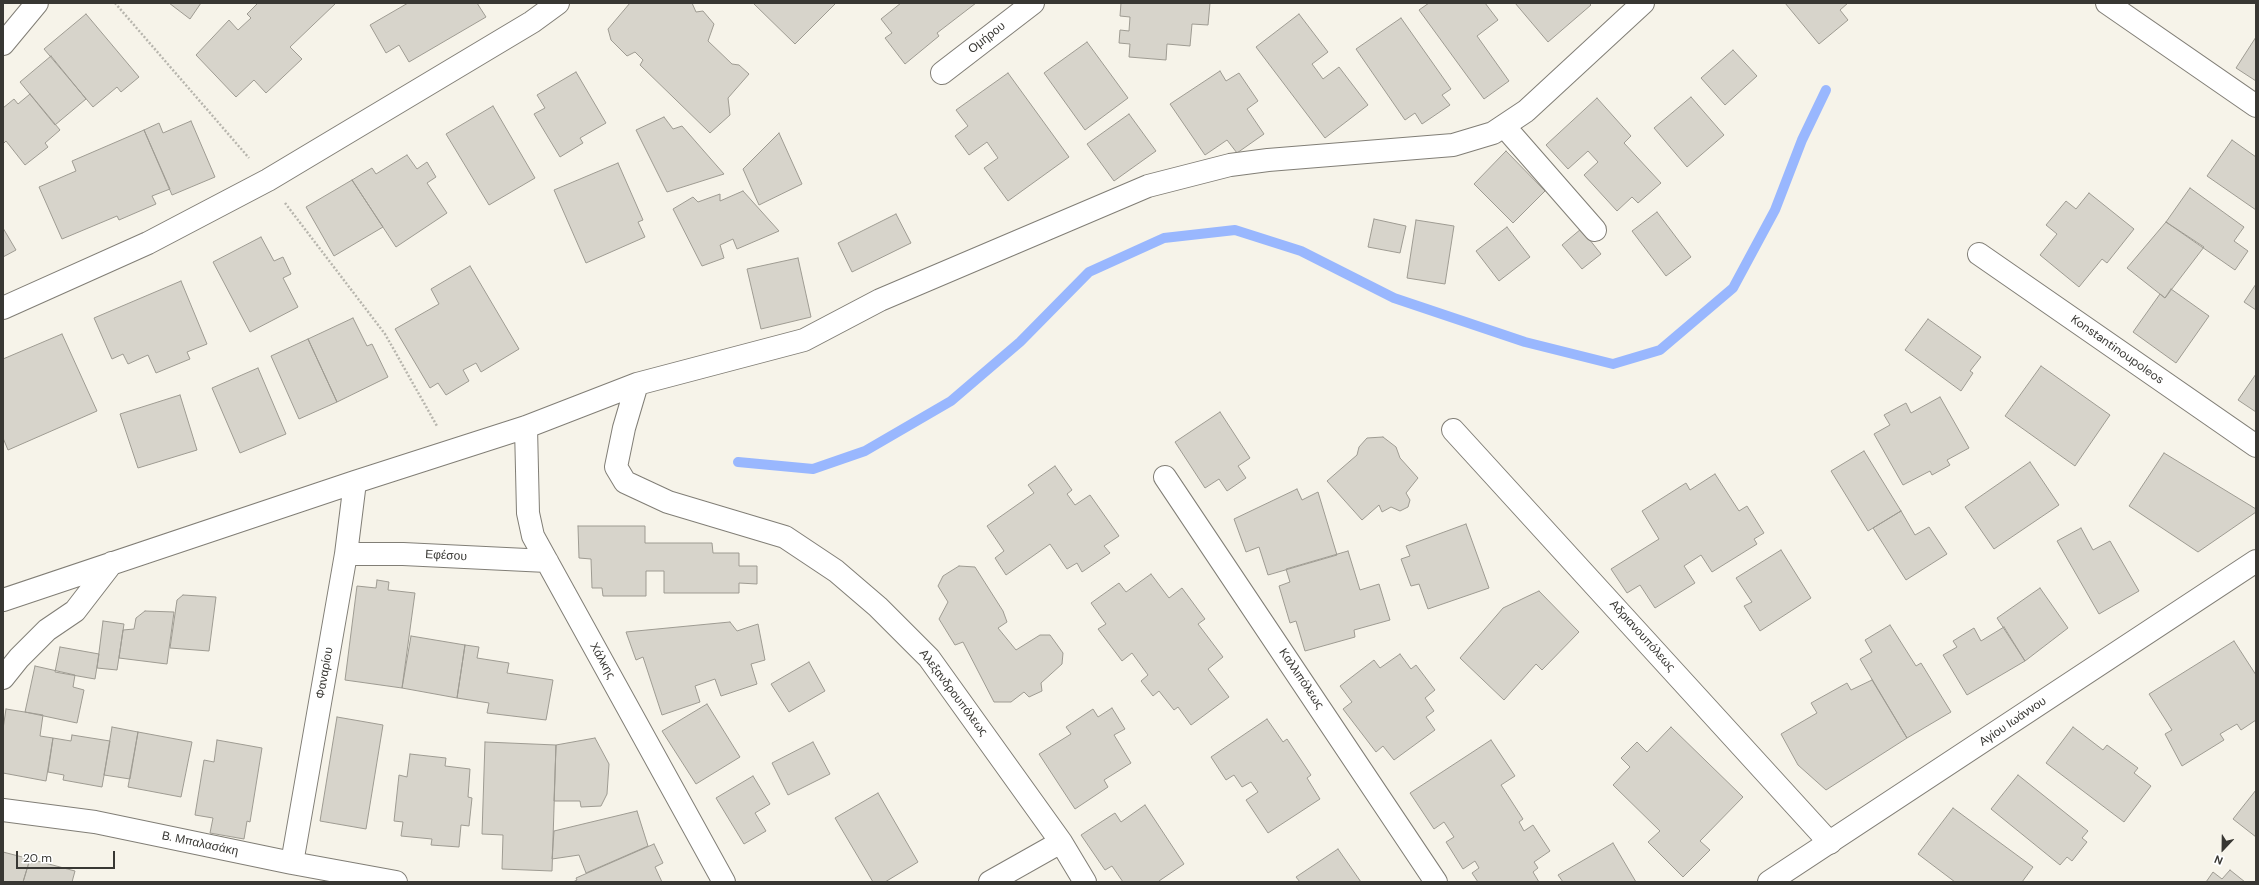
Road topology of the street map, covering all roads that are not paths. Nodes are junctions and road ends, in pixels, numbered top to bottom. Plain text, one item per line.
1 (37, 3) edge
2 (558, 3) edge
3 (1033, 3) edge
4 (1643, 3) edge
5 (2107, 3) edge
6 (3, 44) edge
7 (942, 73) dead end
8 (2256, 106) edge
9 (1504, 126) junction
10 (1595, 230) dead end
11 (1979, 254) dead end
12 (3, 308) edge
13 (637, 384) junction
14 (526, 427) junction
15 (1453, 430) dead end
16 (2256, 446) edge
17 (1165, 477) dead end
18 (355, 482) junction
19 (346, 554) junction
20 (547, 561) junction
21 (2256, 561) edge
22 (112, 563) junction
23 (3, 600) edge
24 (3, 678) edge
25 (3, 810) edge
26 (1061, 842) junction
27 (1830, 843) junction
28 (292, 863) junction
29 (722, 881) edge
30 (396, 882) edge
31 (990, 882) edge
32 (1085, 882) edge
33 (1436, 882) edge
34 (1769, 882) edge

1 - 6 street
2 - 12 street
3 - 7 street, Ομήρου
4 - 9 street
5 - 8 street
9 - 10 street
9 - 13 street
11 - 16 street, Konstantinoupoleos
13 - 14 street
13 - 26 street, Αλεξανδρουπόλεως
14 - 18 street
14 - 20 street, Χάλκης
15 - 27 street, Αδριανουπόλεως
17 - 33 street, Καλλιπόλεως
18 - 19 street, Φαναρίου
18 - 22 street
19 - 20 street, Εφέσου
19 - 28 street, Φαναρίου
20 - 29 street, Χάλκης
21 - 27 street, Αγίου Ιωάννου
22 - 23 street
22 - 24 street
25 - 28 street, Β. Μπαλασάκη
26 - 31 street
26 - 32 street, Αλεξανδρουπόλεως
27 - 34 street, Αγίου Ιωάννου
28 - 30 street, Β. Μπαλασάκη

